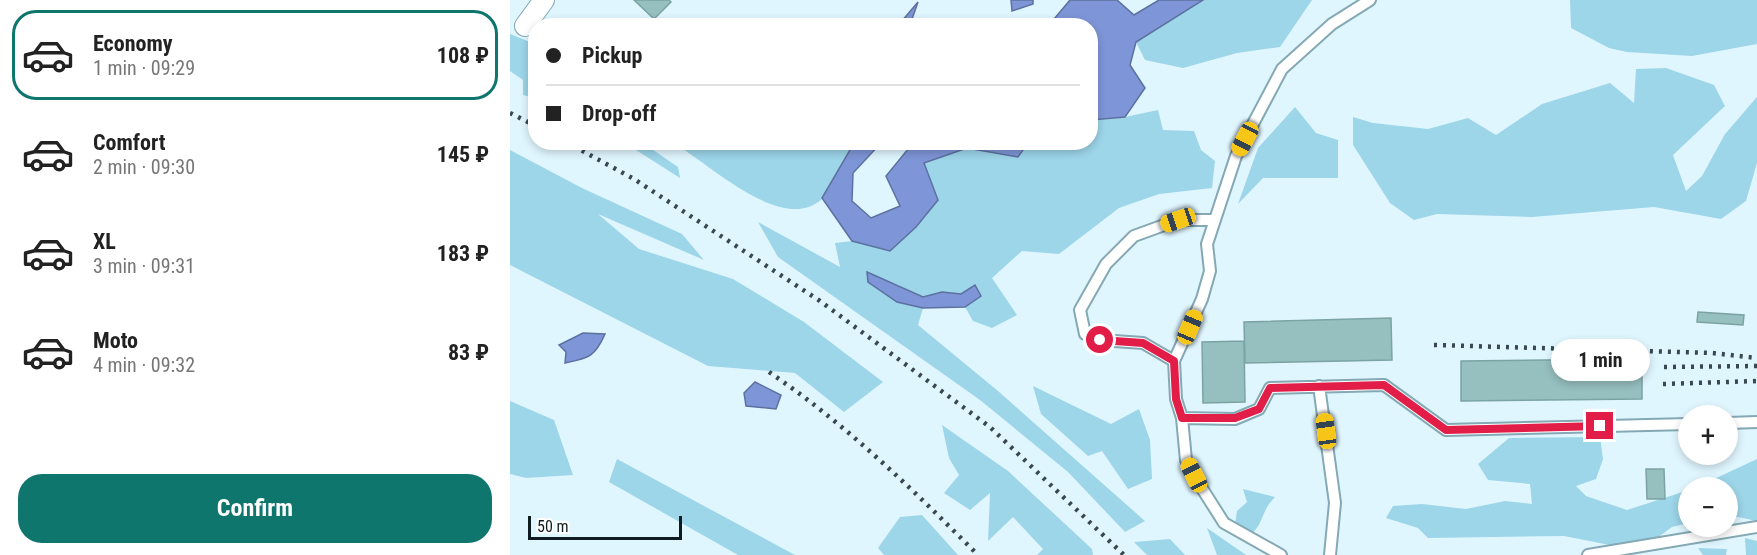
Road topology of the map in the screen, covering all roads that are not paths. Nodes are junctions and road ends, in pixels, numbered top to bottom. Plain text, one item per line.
1 (544, 0) edge
2 (1370, 0) edge
3 (529, 18) edge
4 (1215, 220) junction
5 (1174, 361) junction
6 (1319, 386) junction
7 (1182, 418) junction
8 (1757, 422) edge
9 (1738, 423) edge
10 (1678, 424) edge
11 (1757, 528) edge
12 (1281, 555) edge
13 (1330, 555) edge
14 (1588, 555) edge

1 - 3 street
2 - 4 lane
4 - 5 lane
4 - 5 lane
5 - 7 lane
6 - 7 lane
6 - 10 lane
6 - 13 lane
7 - 12 lane
8 - 9 lane
11 - 14 lane

